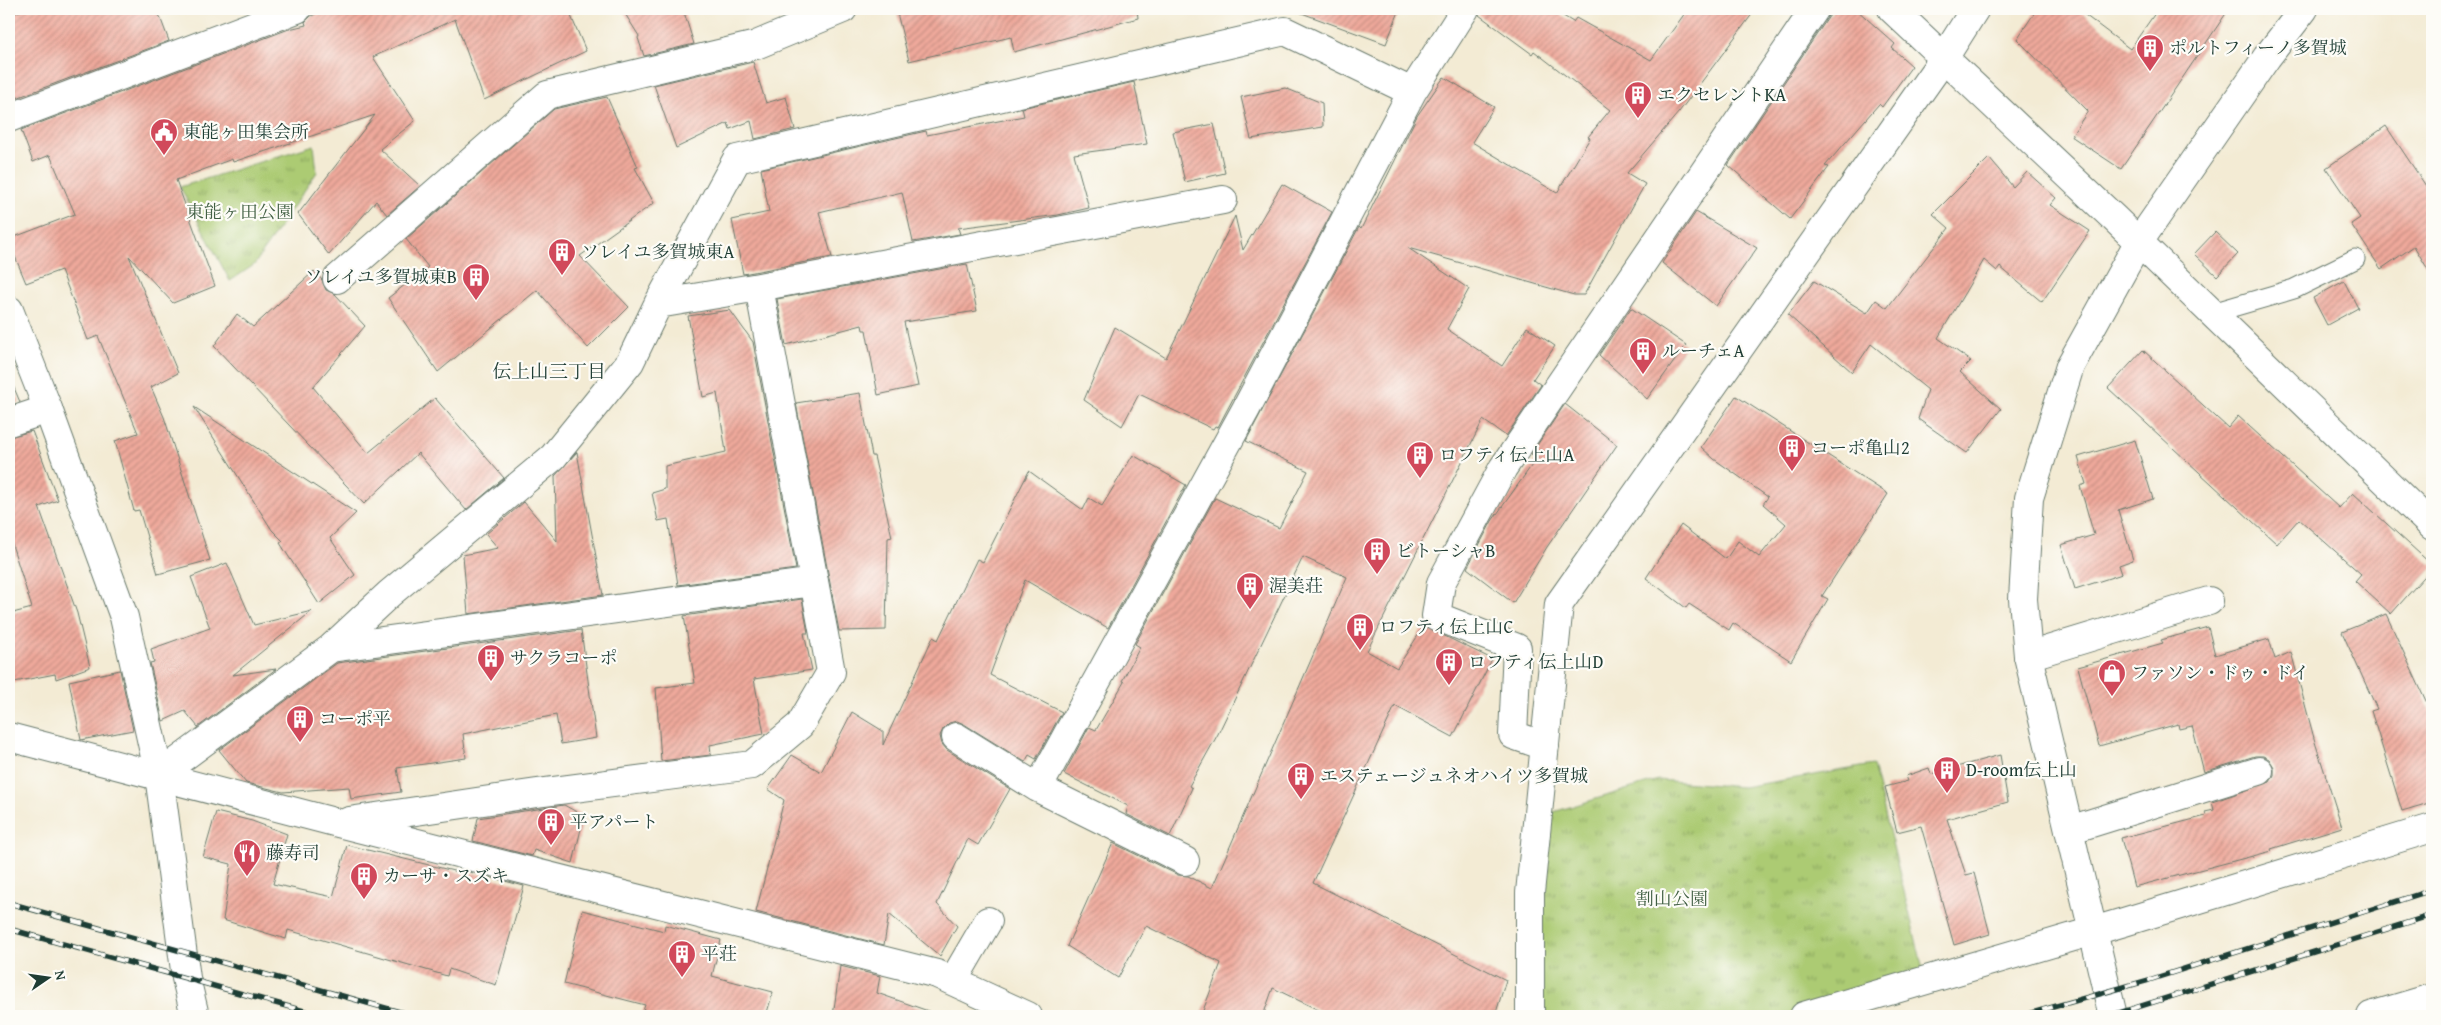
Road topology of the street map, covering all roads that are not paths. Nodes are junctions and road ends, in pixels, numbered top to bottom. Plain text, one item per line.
1 (297, 9) edge
2 (843, 9) edge
3 (1465, 9) edge
4 (1815, 9) edge
5 (1892, 9) edge
6 (1975, 9) edge
7 (2304, 9) edge
8 (1944, 58) junction
9 (1412, 92) junction
10 (9, 118) edge
11 (1223, 200) dead end
12 (2138, 243) junction
13 (2355, 259) dead end
14 (337, 279) dead end
15 (759, 287) junction
16 (658, 304) junction
17 (9, 310) edge
18 (2212, 313) junction
19 (48, 409) junction
20 (9, 422) edge
21 (2428, 511) edge
22 (814, 582) junction
23 (2208, 601) dead end
24 (331, 648) junction
25 (2028, 656) junction
26 (9, 737) edge
27 (956, 737) dead end
28 (1545, 746) junction
29 (2259, 771) dead end
30 (160, 775) junction
31 (1038, 788) junction
32 (338, 823) junction
33 (2432, 828) edge
34 (2069, 830) junction
35 (1185, 861) dead end
36 (988, 921) dead end
37 (2094, 931) junction
38 (953, 981) junction
39 (2432, 998) edge
40 (195, 1016) edge
41 (1028, 1016) edge
42 (1530, 1016) edge
43 (1804, 1016) edge
44 (2113, 1016) edge
45 (2371, 1016) edge

1 - 10 street
2 - 14 street
3 - 9 street
4 - 28 street
5 - 8 street
6 - 8 street
7 - 12 street
8 - 12 street
8 - 28 street
9 - 16 street
9 - 31 street
11 - 15 street
12 - 18 street
12 - 25 street
13 - 18 lane
15 - 16 street
15 - 22 street
16 - 24 street
17 - 19 street
18 - 21 street
19 - 20 street
19 - 30 street
22 - 24 street
22 - 32 street
23 - 25 street
24 - 30 street
25 - 34 street
26 - 30 street
27 - 31 street
28 - 42 street
29 - 34 street
30 - 32 street
30 - 40 street
31 - 35 street
32 - 38 street
33 - 37 street
34 - 37 street
36 - 38 street
37 - 43 street
37 - 44 street
38 - 41 street
39 - 45 street

